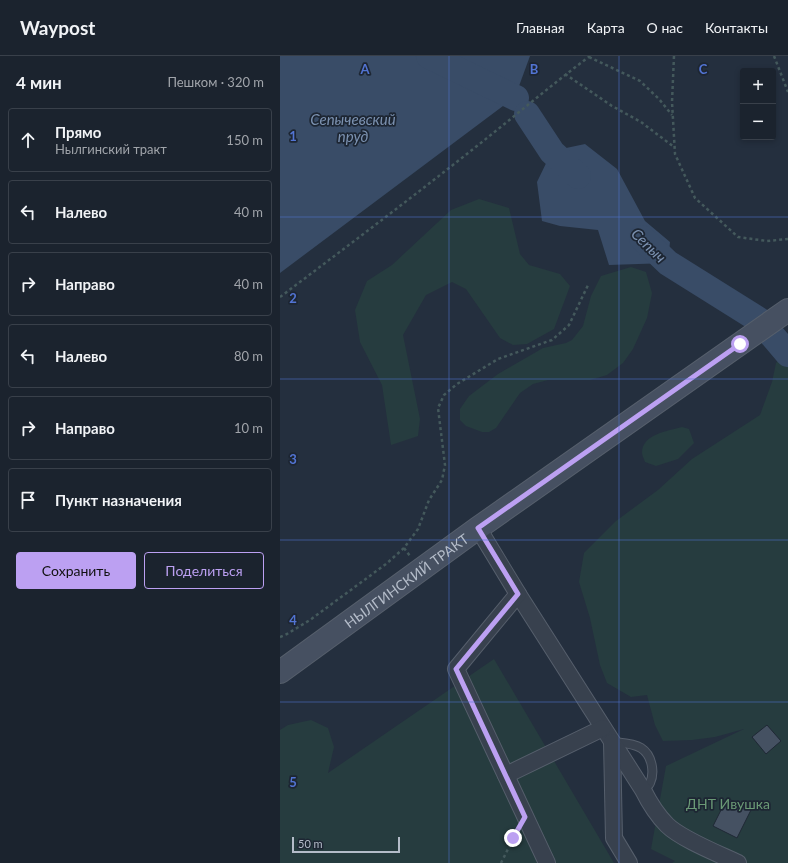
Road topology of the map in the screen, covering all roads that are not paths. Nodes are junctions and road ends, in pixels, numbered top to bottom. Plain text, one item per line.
1 (787, 311) edge
2 (478, 528) junction
3 (518, 594) junction
4 (280, 672) edge
5 (603, 728) junction
6 (612, 742) junction
7 (506, 775) junction
8 (643, 790) junction
9 (542, 862) edge
10 (629, 863) edge
11 (738, 863) edge

1 - 2 main road, НЫЛГИНСКИЙ ТРАКТ
2 - 3 street
2 - 4 main road, НЫЛГИНСКИЙ ТРАКТ
3 - 5 street
3 - 7 street
5 - 6 street
5 - 7 street
6 - 8 street
6 - 8 lane
6 - 10 street
7 - 9 street
8 - 11 street

